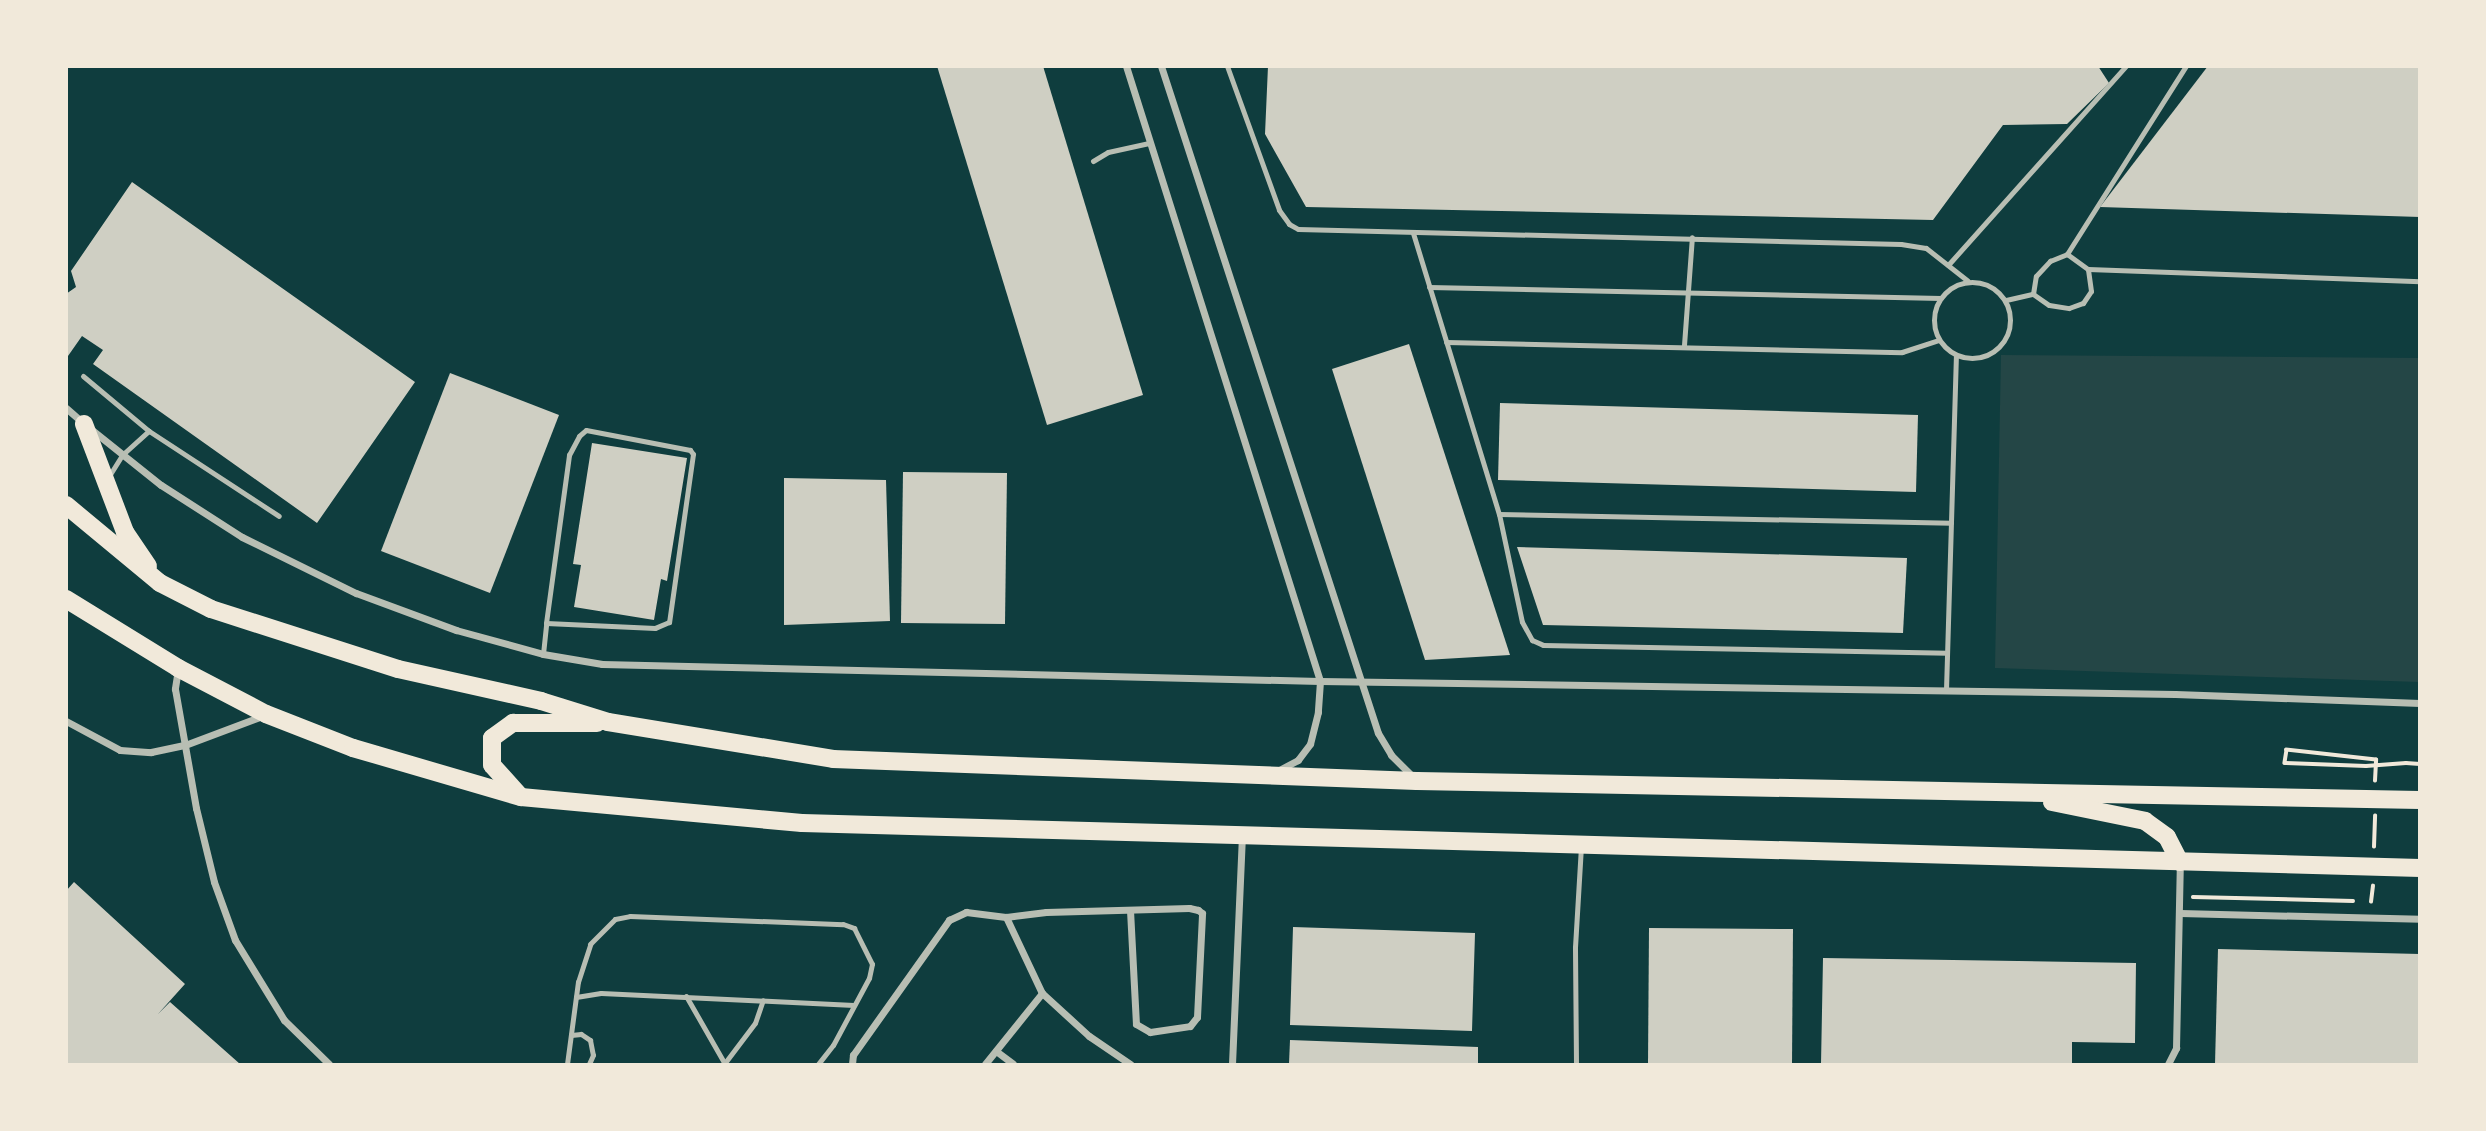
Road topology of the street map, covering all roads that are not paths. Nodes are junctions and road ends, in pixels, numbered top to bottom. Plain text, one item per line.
1 (1126, 66) edge
2 (1161, 66) edge
3 (1227, 66) edge
4 (2126, 66) edge
5 (2186, 66) edge
6 (1149, 143) junction
7 (1093, 161) dead end
8 (1413, 233) junction
9 (1692, 237) junction
10 (2067, 254) junction
11 (1948, 265) junction
12 (2088, 269) junction
13 (1968, 281) junction
14 (2420, 281) edge
15 (1429, 287) junction
16 (1689, 292) junction
17 (2033, 294) junction
18 (1941, 298) junction
19 (2006, 300) junction
20 (1939, 340) junction
21 (1446, 342) junction
22 (1684, 345) junction
23 (1956, 355) junction
24 (83, 376) dead end
25 (66, 408) edge
26 (84, 424) junction
27 (149, 431) junction
28 (122, 455) junction
29 (105, 481) junction
30 (66, 505) edge
31 (1499, 514) junction
32 (279, 516) dead end
33 (1951, 523) junction
34 (160, 583) junction
35 (66, 599) edge
36 (546, 623) junction
37 (1947, 653) junction
38 (543, 654) junction
39 (178, 668) junction
40 (1320, 681) junction
41 (1361, 681) junction
42 (1946, 690) junction
43 (2420, 703) edge
44 (266, 715) junction
45 (66, 721) edge
46 (608, 722) junction
47 (185, 746) junction
48 (1273, 774) junction
49 (1417, 781) junction
50 (1998, 792) junction
51 (521, 797) junction
52 (2420, 800) edge
53 (1242, 834) junction
54 (1582, 844) junction
55 (2180, 862) junction
56 (2420, 868) edge
57 (1130, 910) junction
58 (2180, 912) junction
59 (1006, 918) junction
60 (2420, 919) edge
61 (1042, 993) junction
62 (685, 996) junction
63 (576, 997) junction
64 (763, 1000) junction
65 (854, 1005) junction
66 (571, 1035) junction
67 (996, 1051) junction
68 (725, 1064) edge
69 (328, 1065) edge
70 (567, 1065) edge
71 (589, 1065) edge
72 (818, 1065) edge
73 (852, 1065) edge
74 (985, 1065) edge
75 (1013, 1065) edge
76 (1130, 1065) edge
77 (1231, 1065) edge
78 (1576, 1065) edge
79 (2168, 1065) edge

1 - 6 street
2 - 41 street
3 - 8 lane
4 - 11 lane
5 - 10 lane
6 - 7 lane
6 - 40 street
8 - 9 lane
8 - 15 lane
9 - 11 lane
9 - 16 lane
10 - 12 lane
10 - 17 lane
11 - 13 lane
12 - 14 lane
12 - 17 lane
13 - 18 lane
13 - 19 lane
15 - 16 lane
15 - 21 lane
16 - 18 lane
16 - 22 lane
17 - 19 lane
18 - 20 lane
19 - 23 lane
20 - 22 lane
20 - 23 lane
21 - 22 lane
21 - 31 lane
23 - 33 lane
24 - 27 lane
25 - 26 street
26 - 28 street
26 - 29 main road
27 - 28 lane
27 - 32 lane
28 - 29 lane
28 - 38 street
29 - 34 main road
30 - 34 main road
31 - 33 lane
31 - 37 lane
33 - 37 lane
34 - 46 main road
35 - 39 main road
36 - 36 lane
36 - 38 lane
37 - 42 lane
38 - 40 street
39 - 44 main road
39 - 47 street
40 - 41 street
40 - 48 street
41 - 42 street
41 - 49 street
42 - 43 street
44 - 47 street
44 - 51 main road
45 - 47 street
46 - 48 main road
46 - 51 main road
47 - 69 street
48 - 49 main road
49 - 50 main road
50 - 52 main road
50 - 55 main road
51 - 53 main road
53 - 54 main road
53 - 77 street
54 - 55 main road
54 - 78 lane
55 - 56 main road
55 - 58 street
57 - 57 street
57 - 59 street
58 - 60 street
58 - 79 street
59 - 61 street
59 - 73 street
61 - 67 street
61 - 76 street
62 - 63 lane
62 - 64 lane
62 - 68 lane
63 - 65 lane
63 - 66 lane
64 - 65 lane
64 - 68 lane
65 - 72 lane
66 - 70 lane
66 - 71 lane
67 - 74 street
67 - 75 street

